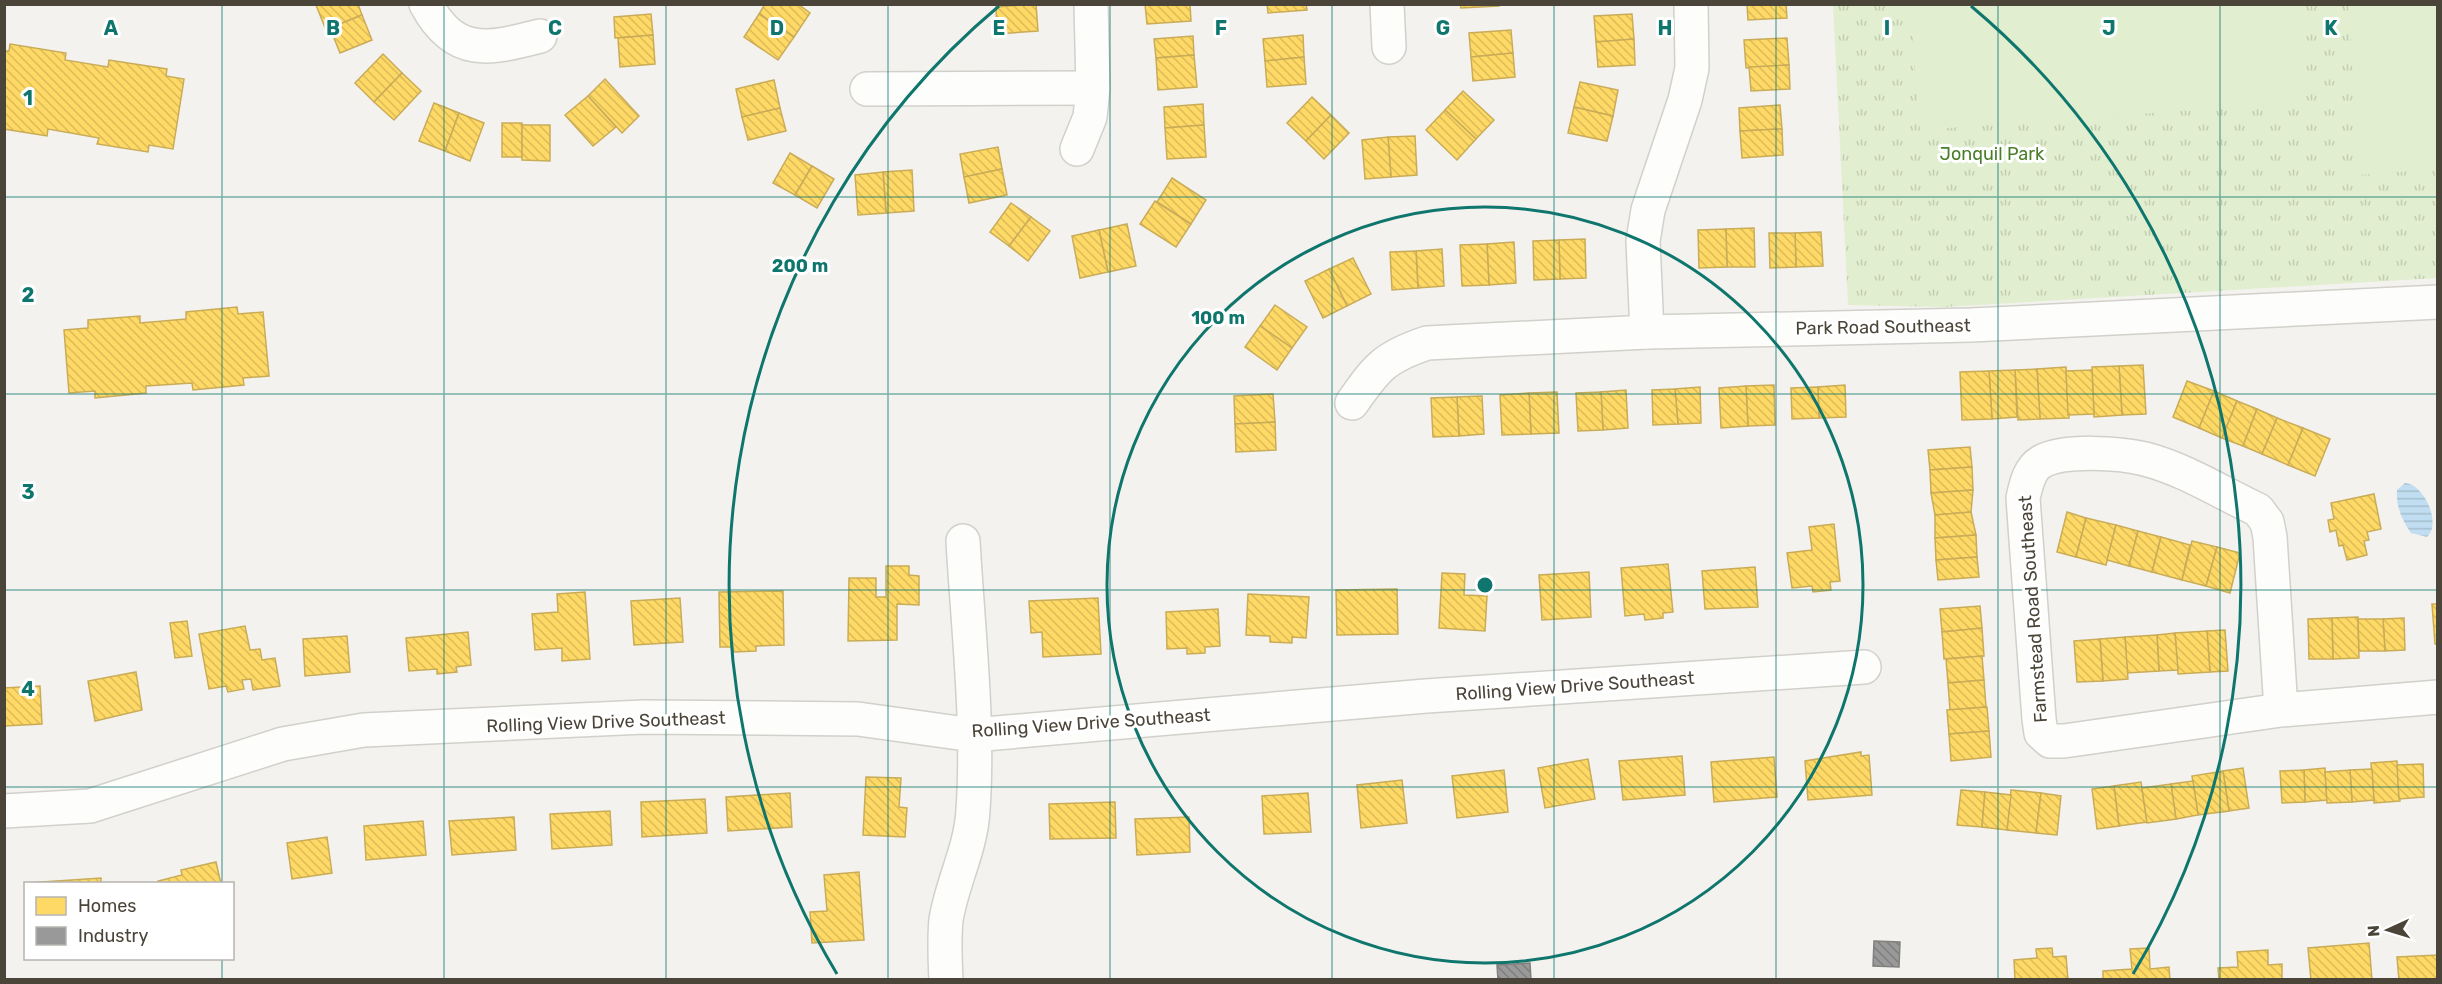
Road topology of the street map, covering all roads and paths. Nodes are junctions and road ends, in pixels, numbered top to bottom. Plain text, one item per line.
1 (426, 4) edge
2 (1092, 4) edge
3 (1387, 4) edge
4 (1691, 4) edge
5 (540, 36) dead end
6 (1389, 47) dead end
7 (1093, 88) junction
8 (867, 89) dead end
9 (1077, 149) dead end
10 (2438, 302) edge
11 (1647, 332) junction
12 (1352, 403) dead end
13 (963, 541) dead end
14 (1864, 667) dead end
15 (2438, 697) edge
16 (2281, 710) junction
17 (973, 735) junction
18 (4, 811) edge
19 (946, 980) edge

1 - 5 street
2 - 7 street
3 - 6 street
4 - 11 street
7 - 8 street
7 - 9 street
10 - 11 street, Park Road Southeast
11 - 12 street, Park Road Southeast
13 - 17 street
14 - 17 street, Rolling View Drive Southeast
15 - 16 street, Farmstead Road Southeast
16 - 16 street, Farmstead Road Southeast
17 - 18 street, Rolling View Drive Southeast
17 - 19 street

